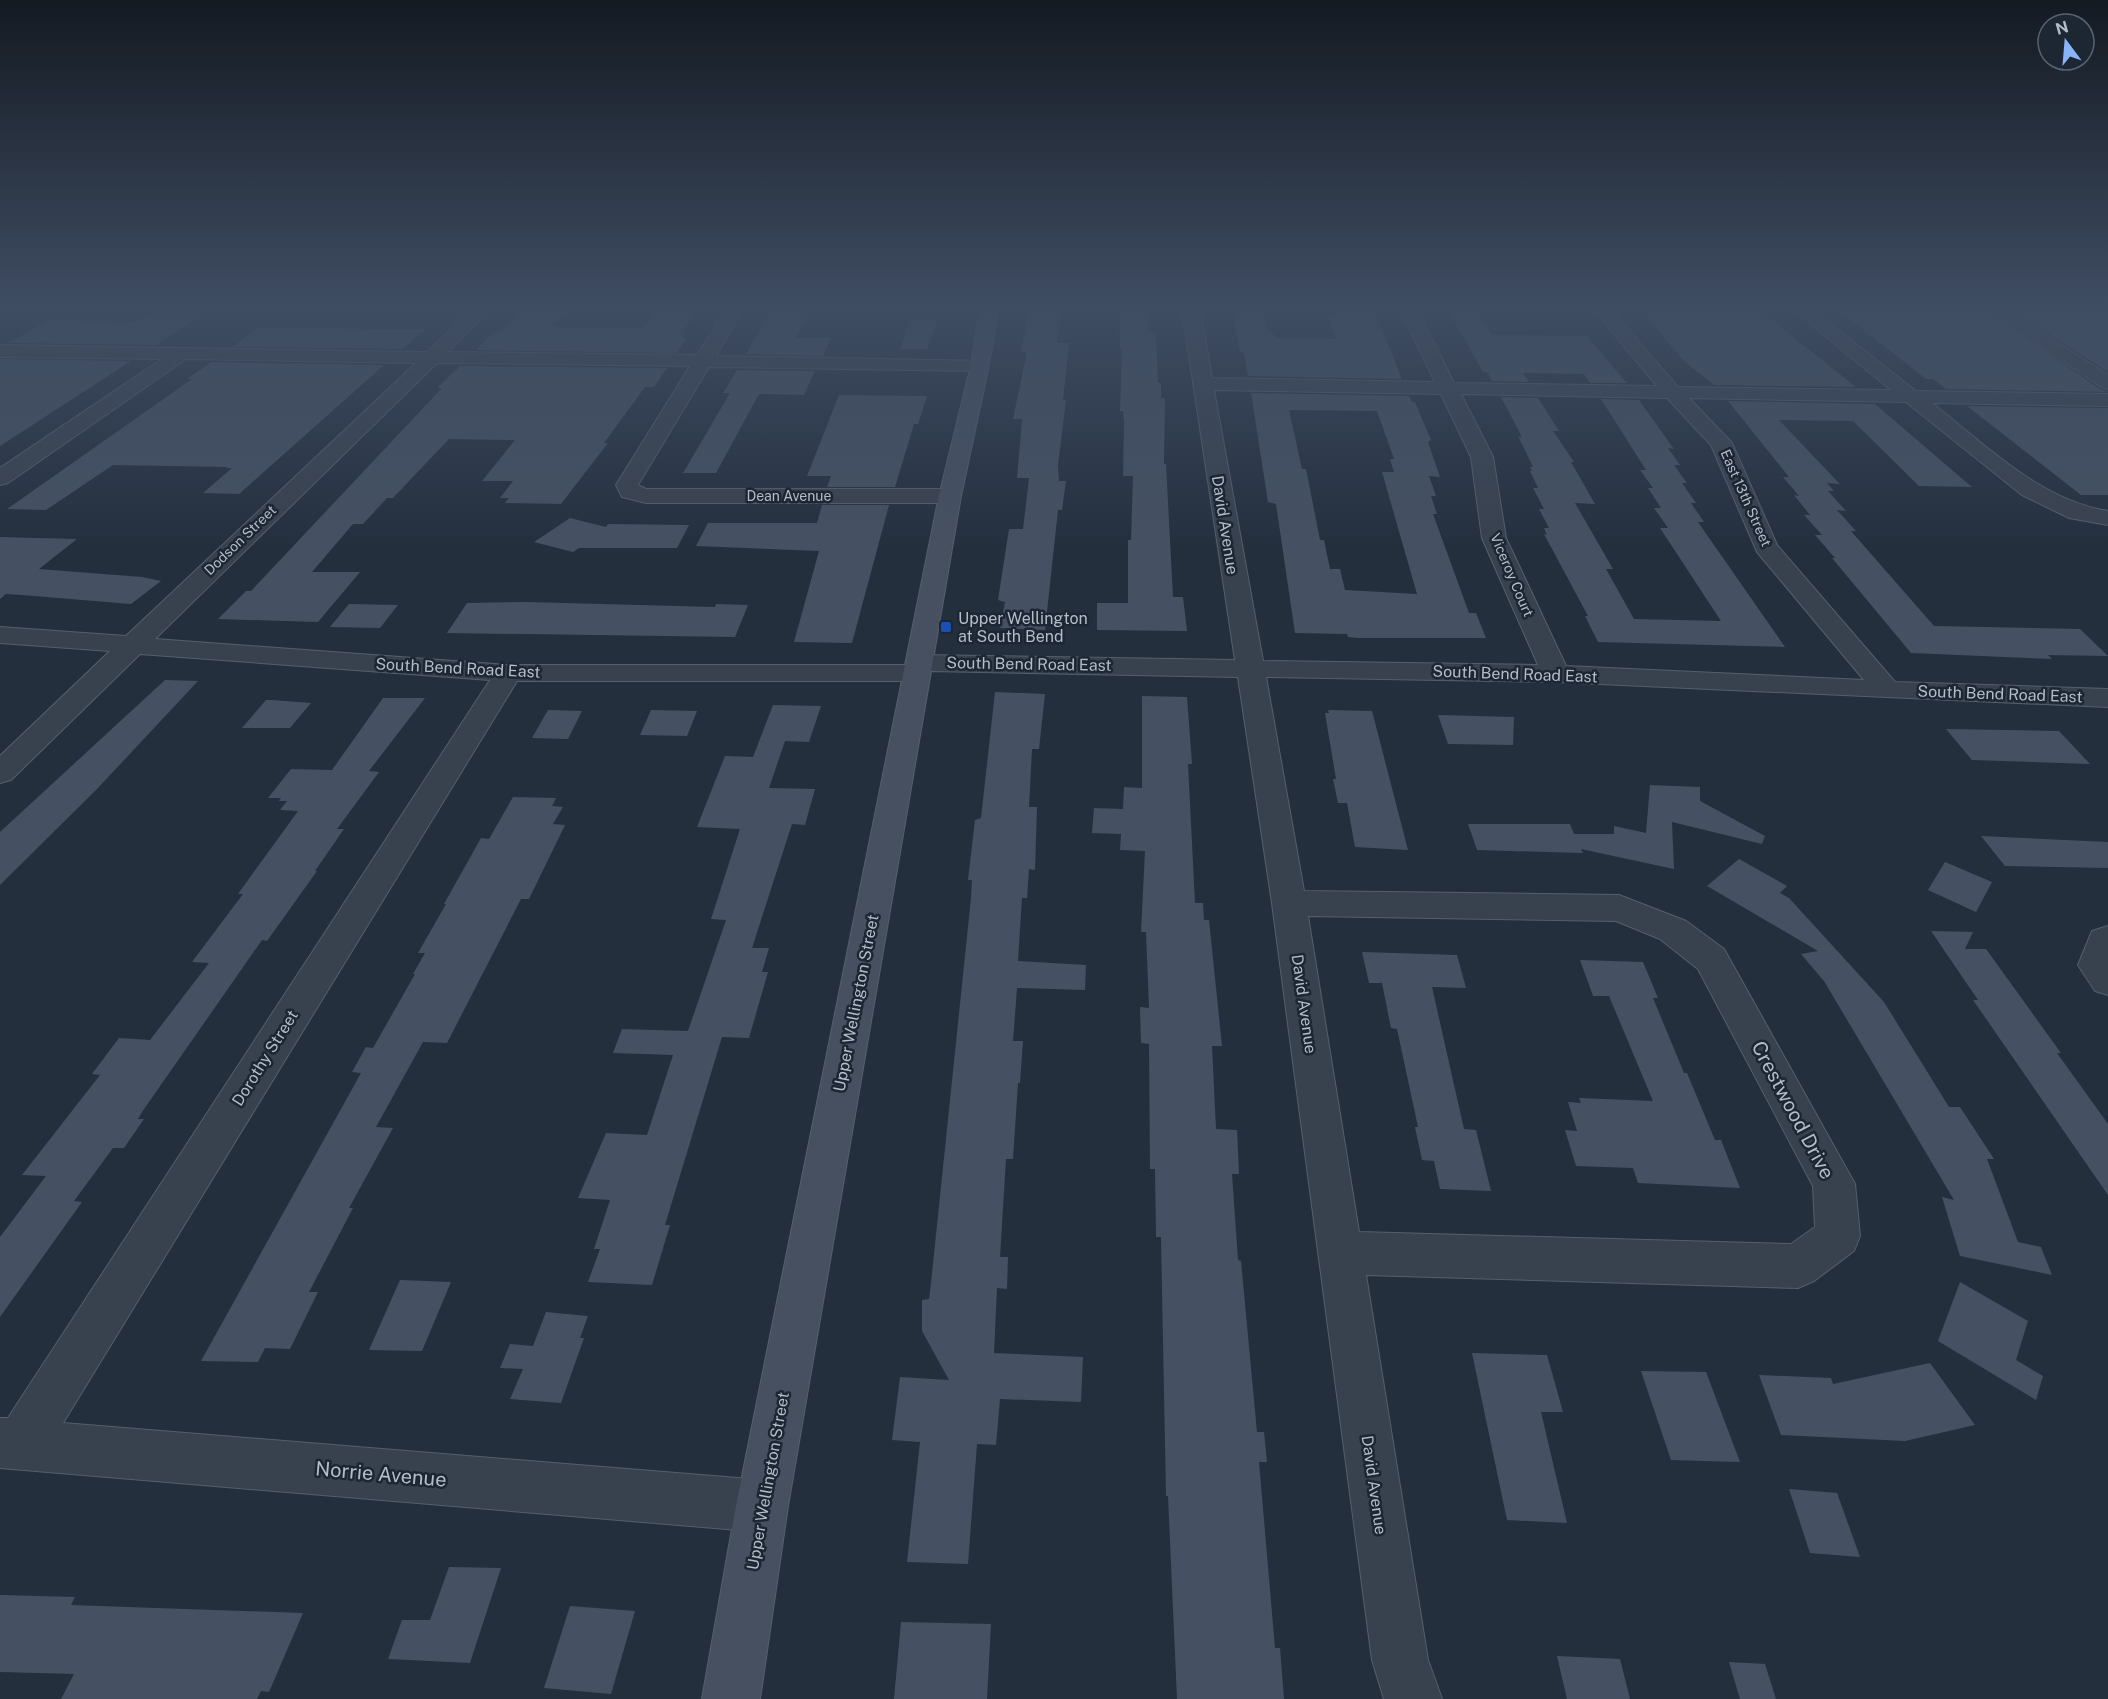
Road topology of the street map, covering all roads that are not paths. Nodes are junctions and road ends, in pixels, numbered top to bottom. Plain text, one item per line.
1 (131, 388) edge
2 (398, 388) edge
3 (687, 388) edge
4 (975, 388) edge
5 (1204, 388) edge
6 (1449, 388) edge
7 (1506, 388) edge
8 (1669, 388) edge
9 (1901, 388) edge
10 (1672, 392) junction
11 (1915, 397) junction
12 (2108, 400) edge
13 (0, 478) edge
14 (950, 496) junction
15 (2108, 518) edge
16 (0, 635) edge
17 (130, 646) junction
18 (919, 668) junction
19 (1248, 668) junction
20 (508, 673) junction
21 (1556, 674) junction
22 (1887, 690) junction
23 (2108, 698) edge
24 (0, 773) edge
25 (1289, 903) junction
26 (2108, 939) edge
27 (2108, 981) edge
28 (1341, 1252) junction
29 (11, 1444) edge
30 (762, 1506) junction
31 (731, 1699) edge
32 (1413, 1699) edge

1 - 13 street
2 - 17 street, Dodson Street
3 - 14 street, Dean Avenue
4 - 14 main road, Upper Wellington Street
5 - 19 street, David Avenue
6 - 21 street, Viceroy Court
7 - 10 street
8 - 10 street, East 13th Street
9 - 11 street
10 - 11 street
10 - 22 street, East 13th Street
11 - 12 street
11 - 15 street
14 - 18 main road, Upper Wellington Street
16 - 17 street, South Bend Road East
17 - 20 street, South Bend Road East
17 - 24 street, Dodson Street
18 - 19 street, South Bend Road East
18 - 20 street, South Bend Road East
18 - 30 main road, Upper Wellington Street
19 - 21 street, South Bend Road East
19 - 25 street, David Avenue
20 - 29 street, Dorothy Street
21 - 22 street, South Bend Road East
22 - 23 street, South Bend Road East
25 - 28 street, David Avenue
25 - 28 street, Crestwood Drive
26 - 27 street
28 - 32 street, David Avenue
29 - 30 street, Norrie Avenue
30 - 31 main road, Upper Wellington Street

